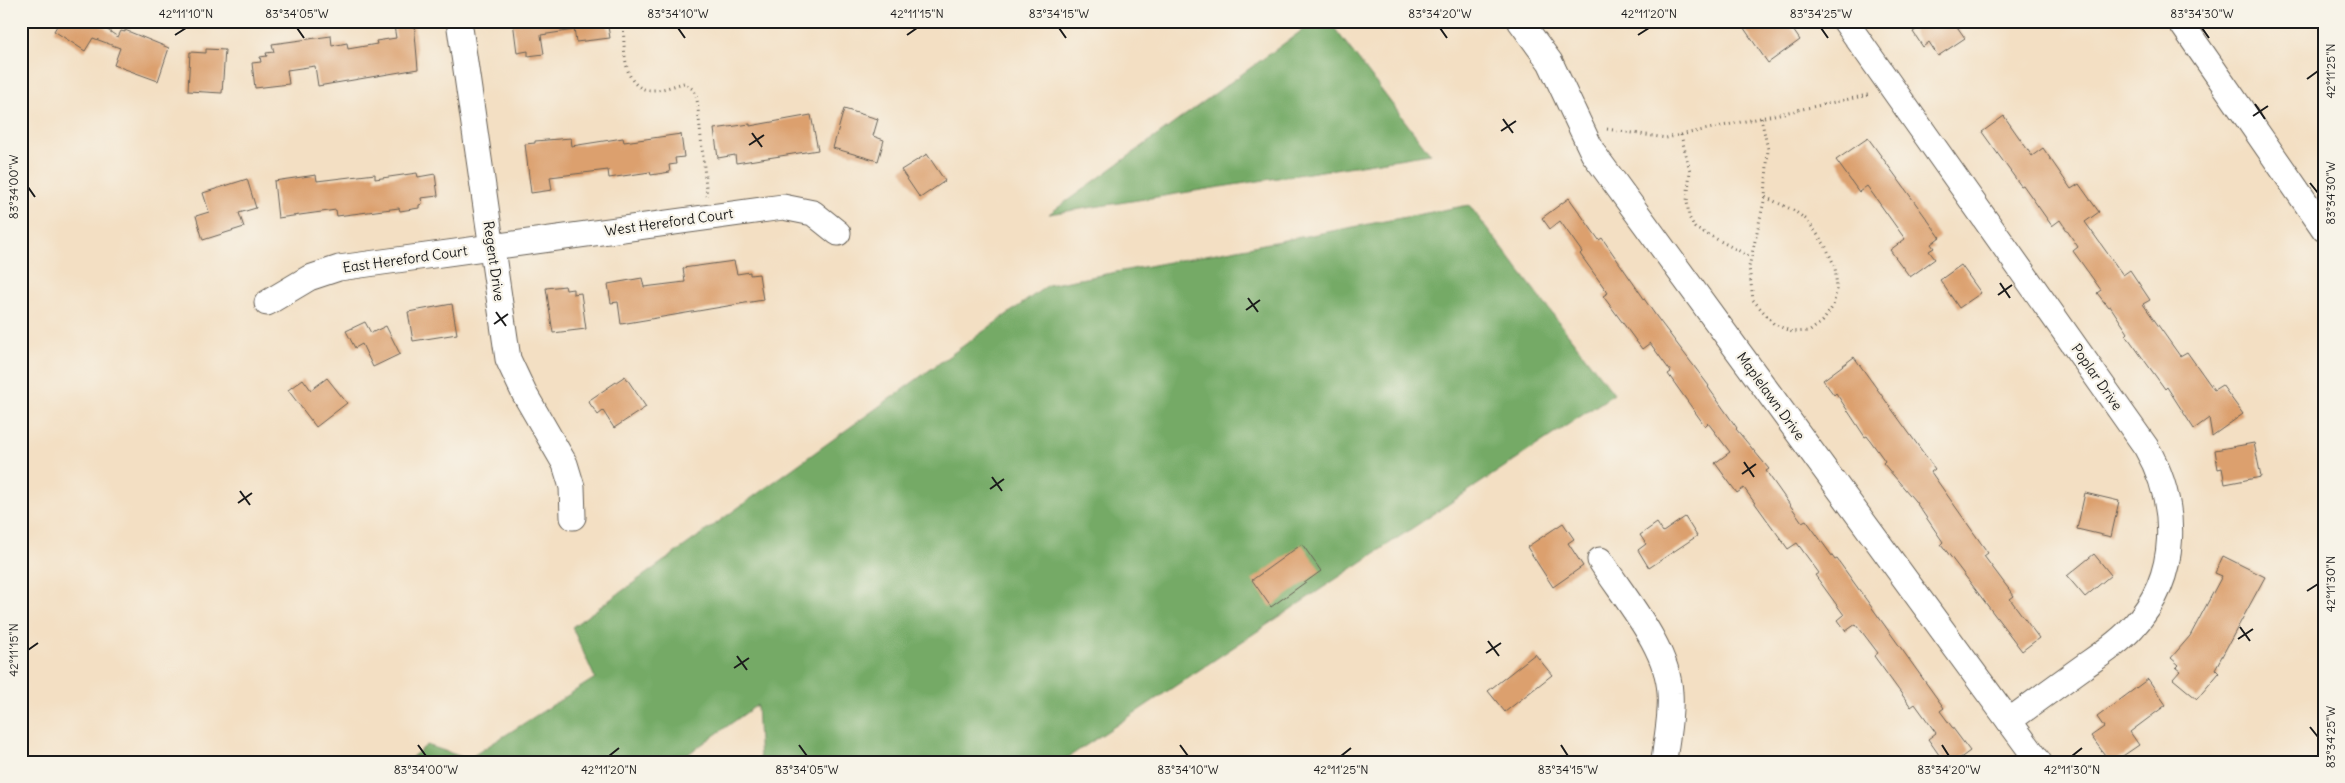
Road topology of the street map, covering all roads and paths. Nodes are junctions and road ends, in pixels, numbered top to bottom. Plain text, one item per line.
1 (458, 21) edge
2 (623, 21) edge
3 (1520, 21) edge
4 (1845, 21) edge
5 (2180, 21) edge
6 (1868, 95) dead end
7 (1761, 118) junction
8 (1607, 129) dead end
9 (1681, 135) junction
10 (1765, 197) junction
11 (709, 217) junction
12 (2324, 229) edge
13 (838, 233) dead end
14 (492, 246) junction
15 (1750, 257) junction
16 (267, 303) dead end
17 (572, 517) dead end
18 (1600, 560) dead end
19 (2008, 720) junction
20 (1664, 762) edge
21 (2039, 762) edge

1 - 14 street, Regent Drive
2 - 11 path
3 - 19 street, Maplelawn Drive
4 - 19 street, Poplar Drive
5 - 12 street
6 - 7 path
7 - 9 path
7 - 10 path
8 - 9 path
9 - 15 path
10 - 15 path
10 - 15 path
11 - 13 street, West Hereford Court
11 - 14 street, West Hereford Court
14 - 16 street, East Hereford Court
14 - 17 street, Regent Drive
18 - 20 street
19 - 21 street, Maplelawn Drive

